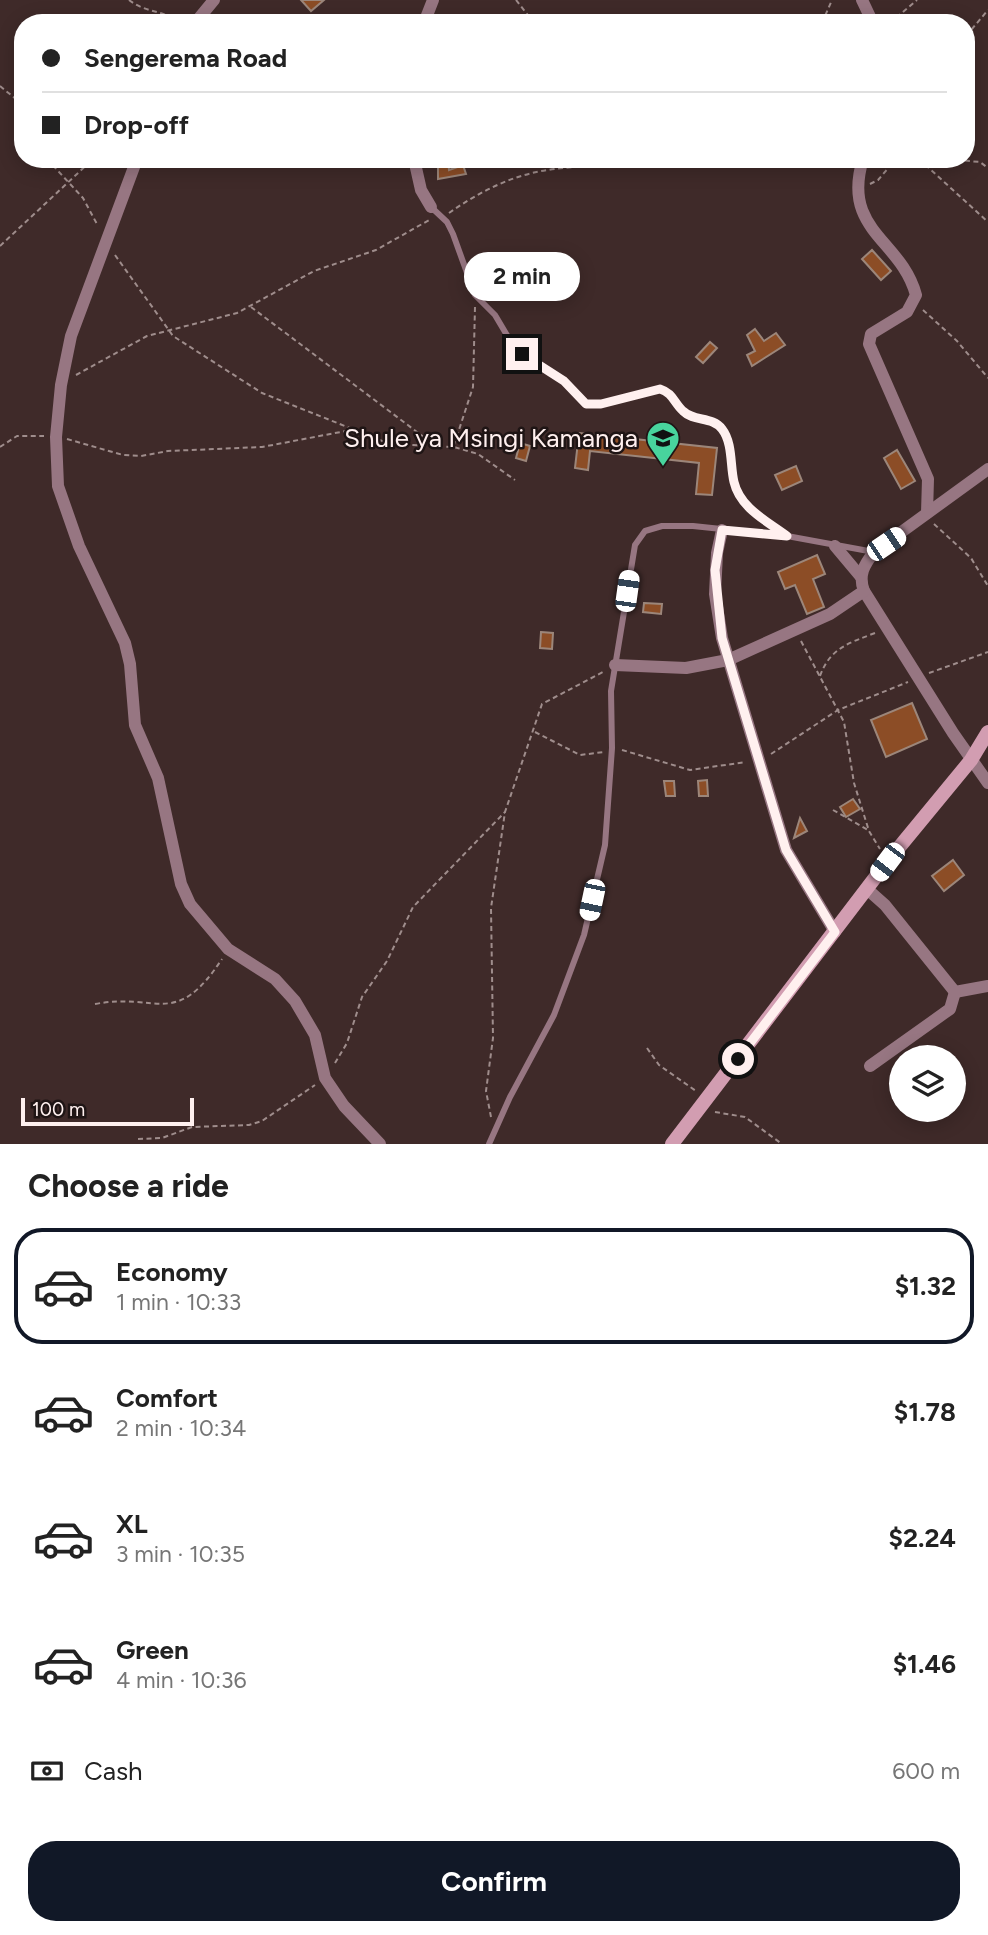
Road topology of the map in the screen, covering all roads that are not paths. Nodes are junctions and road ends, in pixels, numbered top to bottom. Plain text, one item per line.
1 (214, 0) edge
2 (202, 14) edge
3 (134, 168) edge
4 (416, 168) edge
5 (861, 168) edge
6 (438, 213) joint
7 (988, 469) edge
8 (927, 513) junction
9 (722, 530) junction
10 (787, 536) junction
11 (835, 546) junction
12 (874, 552) junction
13 (861, 577) junction
14 (864, 591) junction
15 (728, 660) junction
16 (615, 665) junction
17 (988, 732) edge
18 (971, 760) junction
19 (988, 783) edge
20 (867, 889) junction
21 (835, 932) junction
22 (988, 986) edge
23 (956, 992) junction
24 (870, 1066) dead end
25 (380, 1144) edge
26 (489, 1144) edge
27 (672, 1144) edge

1 - 2 street
3 - 25 street
4 - 6 street
5 - 8 street
6 - 10 lane
7 - 8 street
8 - 12 street
9 - 10 lane
9 - 15 street
9 - 16 lane
10 - 11 lane
11 - 12 lane
11 - 13 street
12 - 13 street
13 - 14 street
14 - 15 street
14 - 18 street
15 - 16 street
15 - 21 street
16 - 26 lane
17 - 18 main road
18 - 19 street
18 - 20 main road
20 - 21 main road
20 - 23 street
21 - 27 main road
22 - 23 street
23 - 24 street

